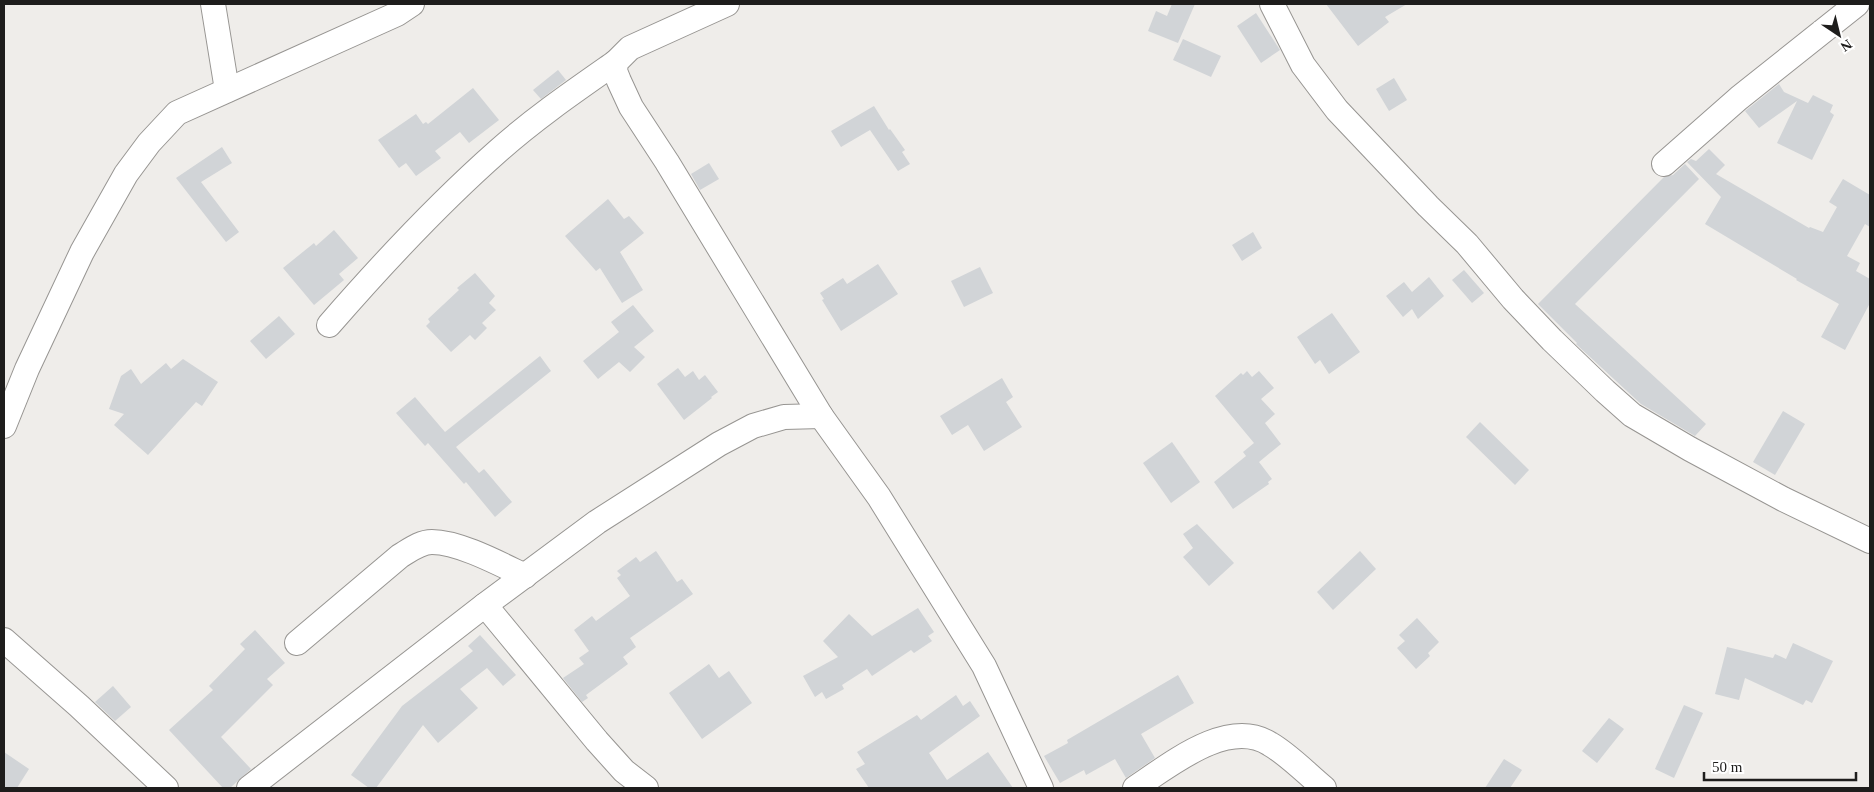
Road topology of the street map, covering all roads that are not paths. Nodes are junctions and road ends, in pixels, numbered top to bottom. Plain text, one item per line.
1 (214, 4) edge
2 (412, 4) edge
3 (728, 4) edge
4 (1272, 4) edge
5 (1857, 4) edge
6 (616, 62) junction
7 (227, 90) junction
8 (1664, 164) dead end
9 (329, 324) dead end
10 (821, 416) junction
11 (4, 426) edge
12 (1870, 541) edge
13 (525, 576) junction
14 (485, 605) junction
15 (4, 640) edge
16 (297, 643) dead end
17 (166, 788) edge
18 (249, 788) edge
19 (646, 788) edge
20 (1041, 788) edge
21 (1135, 788) edge
22 (1324, 788) edge

1 - 7 street
2 - 7 street
3 - 6 street
4 - 12 street
5 - 8 street
6 - 9 street
6 - 10 street
7 - 11 street
10 - 13 street
10 - 20 street
13 - 14 street
13 - 16 street
14 - 18 street
14 - 19 street
15 - 17 street
21 - 22 street

